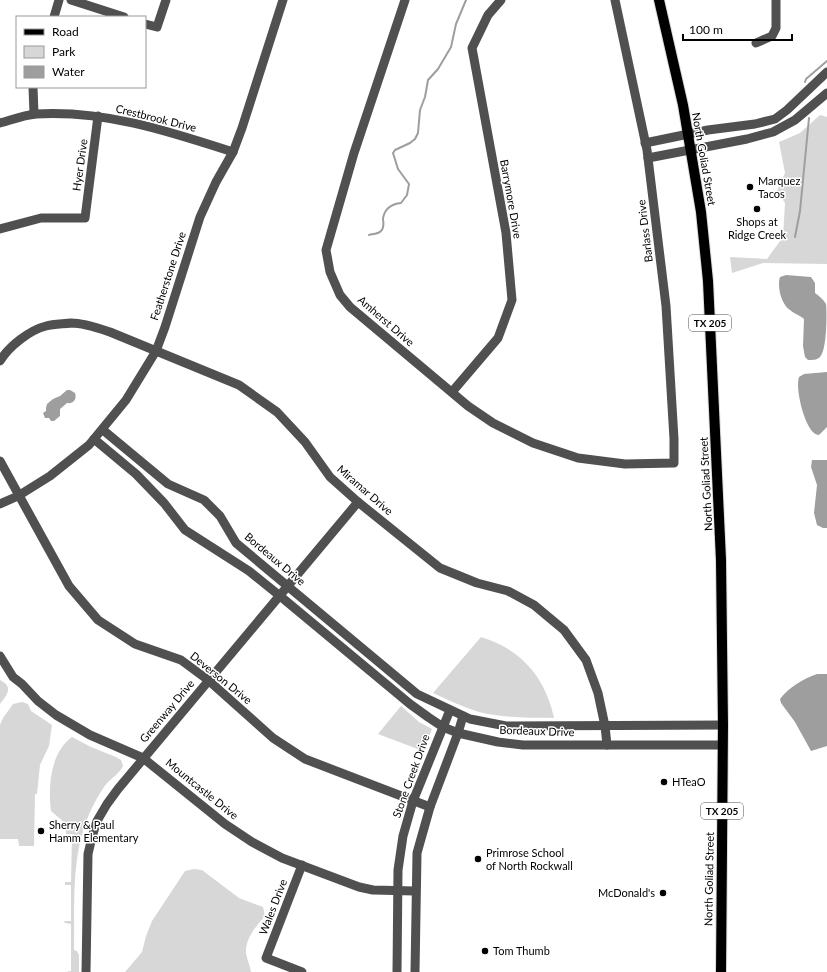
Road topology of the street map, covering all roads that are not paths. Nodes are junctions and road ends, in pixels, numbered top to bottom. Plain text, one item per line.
1 (59, 0) edge
2 (71, 0) edge
3 (166, 0) edge
4 (283, 0) edge
5 (405, 0) edge
6 (501, 0) edge
7 (614, 0) edge
8 (659, 0) edge
9 (776, 0) edge
10 (54, 16) edge
11 (121, 16) edge
12 (146, 24) edge
13 (756, 43) dead end
14 (827, 72) edge
15 (33, 88) edge
16 (827, 93) edge
17 (34, 114) junction
18 (98, 116) junction
19 (0, 123) edge
20 (755, 124) junction
21 (688, 134) junction
22 (758, 136) junction
23 (645, 142) junction
24 (690, 150) junction
25 (233, 152) junction
26 (648, 158) junction
27 (0, 229) edge
28 (156, 350) junction
29 (1, 356) edge
30 (452, 392) junction
31 (103, 430) junction
32 (94, 440) junction
33 (0, 461) edge
34 (674, 463) joint
35 (18, 496) junction
36 (358, 502) junction
37 (0, 504) edge
38 (288, 586) junction
39 (280, 596) junction
40 (361, 647) junction
41 (0, 656) edge
42 (353, 656) junction
43 (208, 680) junction
44 (450, 710) junction
45 (463, 716) junction
46 (723, 725) junction
47 (605, 726) junction
48 (443, 727) junction
49 (458, 733) junction
50 (607, 745) junction
51 (722, 745) junction
52 (144, 758) junction
53 (413, 801) junction
54 (430, 807) junction
55 (302, 865) junction
56 (398, 891) junction
57 (415, 891) junction
58 (86, 972) edge
59 (302, 972) edge
60 (397, 972) edge
61 (415, 972) edge
62 (721, 972) edge

1 - 10 street
2 - 11 street
3 - 12 street
4 - 25 street, Featherstone Drive
5 - 30 street, Amherst Drive
6 - 30 street, Barrymore Drive
7 - 23 street, Barlass Drive
8 - 21 main road, North Goliad Street / TX 205
9 - 13 street
14 - 20 street
15 - 17 street
16 - 22 street
17 - 18 street, Crestbrook Drive
17 - 19 street, Crestbrook Drive
18 - 25 street, Crestbrook Drive
18 - 27 street, Hyer Drive
20 - 21 street
20 - 22 street
21 - 23 street
21 - 24 main road, North Goliad Street / TX 205
22 - 24 street
23 - 26 street, Barlass Drive
24 - 26 street
24 - 46 main road, North Goliad Street / TX 205
25 - 28 street, Featherstone Drive
26 - 34 street, Barlass Drive
28 - 29 street, Miramar Drive
28 - 31 street, Featherstone Drive
28 - 36 street, Miramar Drive
30 - 34 street, Amherst Drive
31 - 32 street, Featherstone Drive
31 - 38 street, Bordeaux Drive
32 - 35 street, Featherstone Drive
32 - 39 street, Bordeaux Drive
33 - 35 street, Deverson Drive
35 - 37 street, Featherstone Drive
35 - 43 street, Deverson Drive
36 - 38 street, Greenway Drive
36 - 47 street, Miramar Drive
38 - 39 street, Greenway Drive
38 - 40 street, Bordeaux Drive
39 - 42 street, Bordeaux Drive
39 - 43 street, Greenway Drive
40 - 42 street
40 - 44 street, Bordeaux Drive
41 - 52 street, Mountcastle Drive
42 - 48 street, Bordeaux Drive
43 - 52 street, Greenway Drive
43 - 53 street, Deverson Drive
44 - 45 street, Bordeaux Drive
44 - 48 street, Stone Creek Drive
45 - 47 street, Bordeaux Drive
45 - 49 street
46 - 47 street, Bordeaux Drive
46 - 51 main road, North Goliad Street / TX 205
47 - 50 street, Miramar Drive
48 - 49 street, Bordeaux Drive
48 - 53 street, Stone Creek Drive
49 - 50 street, Bordeaux Drive
49 - 54 street
50 - 51 street, Bordeaux Drive
51 - 62 main road, North Goliad Street / TX 205
52 - 55 street, Mountcastle Drive
52 - 58 street, Greenway Drive
53 - 54 street, Deverson Drive
53 - 56 street, Stone Creek Drive
54 - 57 street
55 - 56 street, Mountcastle Drive
55 - 59 street, Wales Drive
56 - 57 street, Mountcastle Drive
56 - 60 street, Stone Creek Drive
57 - 61 street

